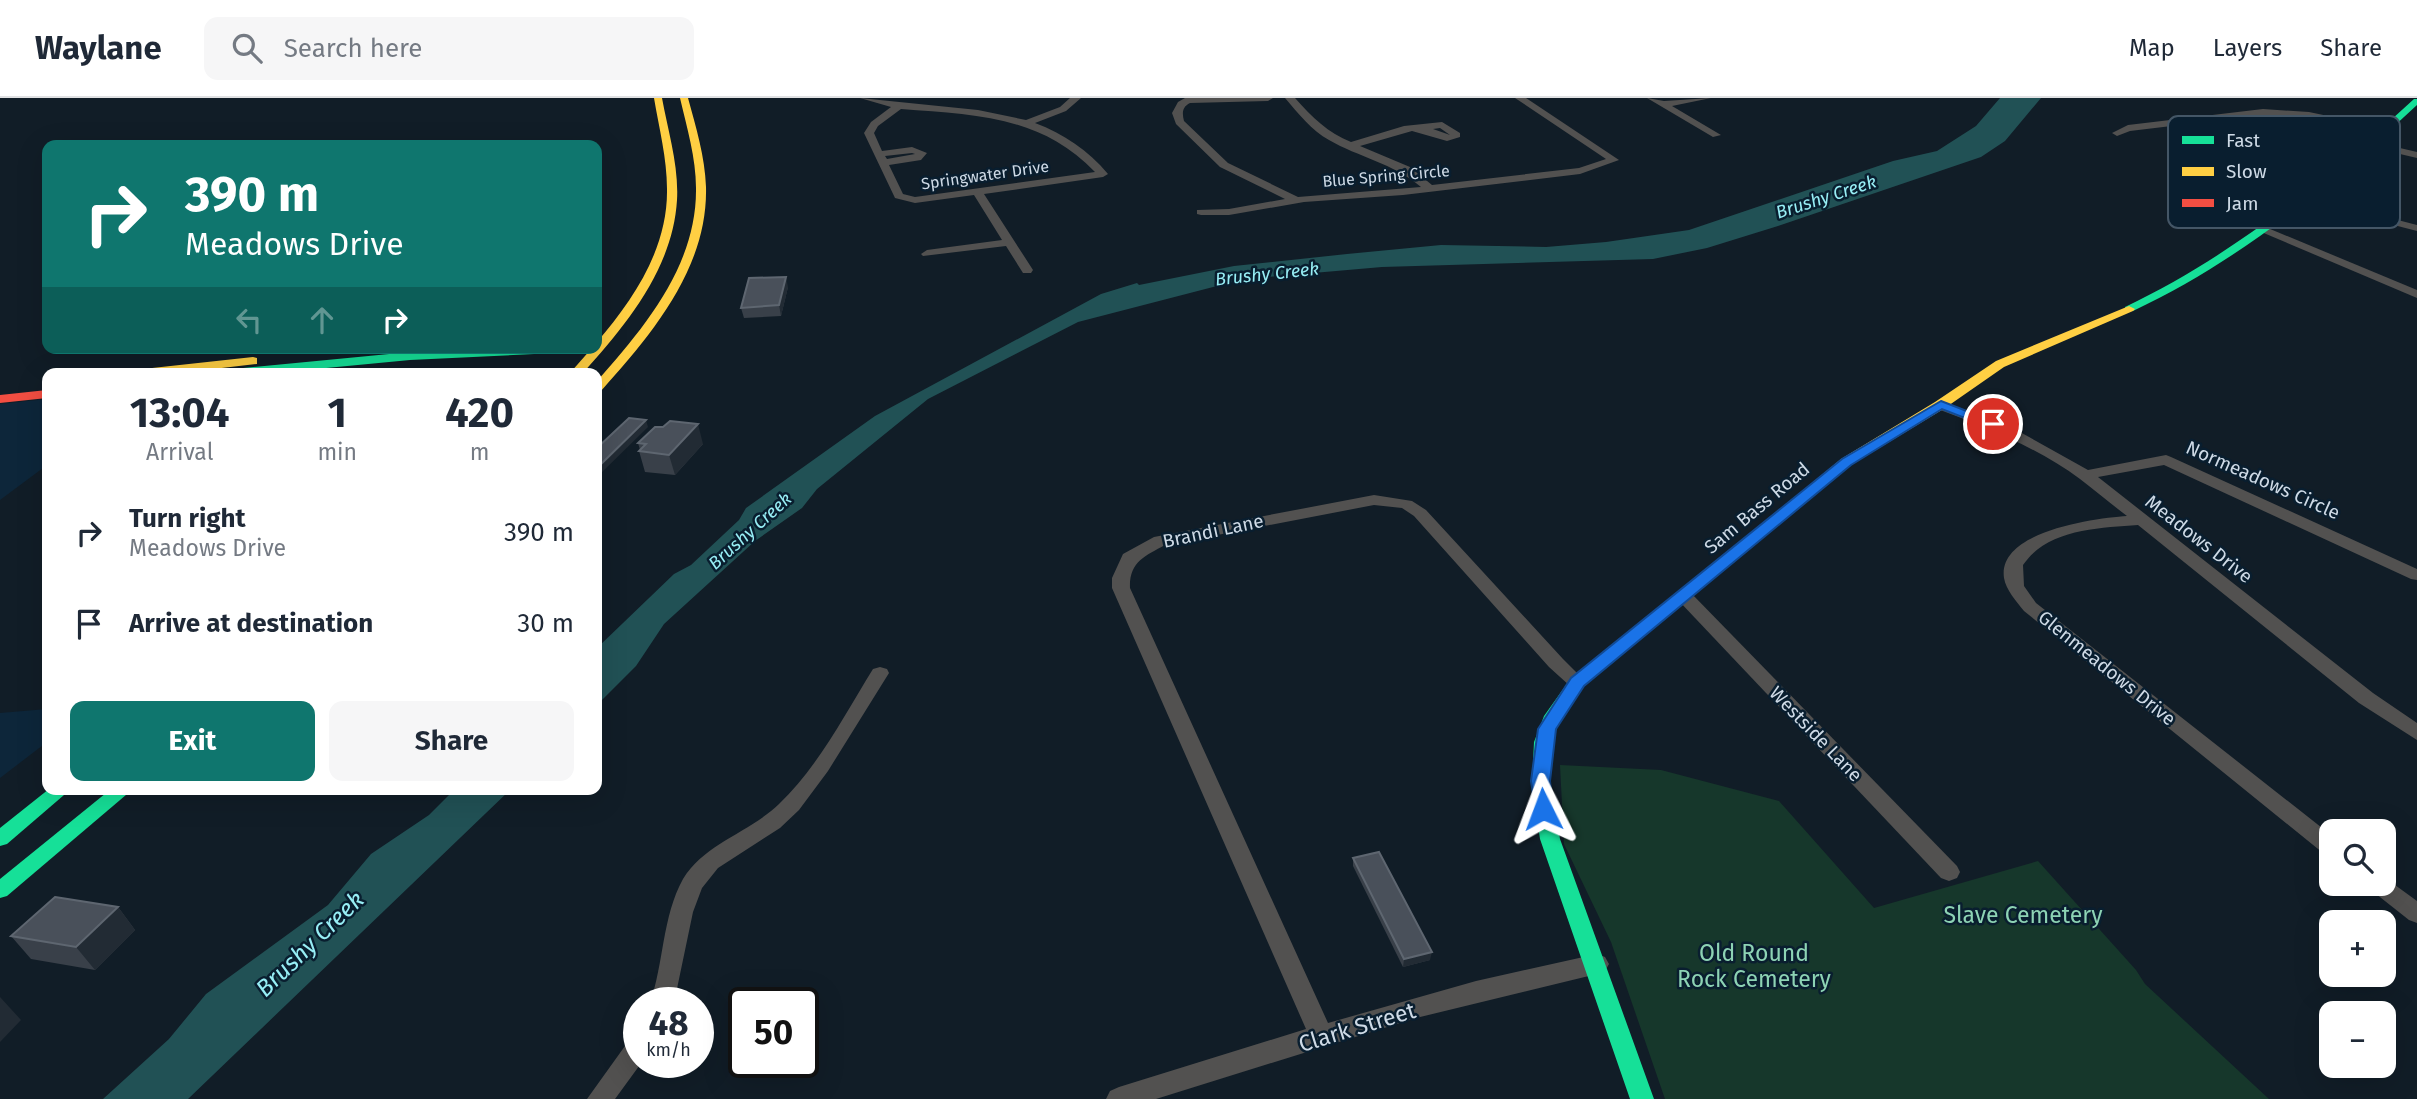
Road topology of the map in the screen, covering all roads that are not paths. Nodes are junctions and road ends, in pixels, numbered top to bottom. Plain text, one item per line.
1 (658, 98) edge
2 (684, 98) edge
3 (864, 98) edge
4 (1268, 98) edge
5 (1290, 98) edge
6 (1520, 98) edge
7 (1652, 98) edge
8 (1706, 98) edge
9 (1069, 100) edge
10 (2417, 102) edge
11 (1663, 104) junction
12 (900, 105) junction
13 (2229, 116) edge
14 (2318, 116) edge
15 (2400, 116) edge
16 (1026, 122) junction
17 (2168, 123) edge
18 (662, 126) junction
19 (1420, 128) dead end
20 (2117, 133) dead end
21 (1716, 135) dead end
22 (1348, 147) junction
23 (699, 174) junction
24 (671, 186) junction
25 (1430, 189) junction
26 (978, 192) junction
27 (1296, 201) junction
28 (1201, 212) dead end
29 (2400, 224) edge
30 (2417, 228) edge
31 (2263, 229) joint
32 (694, 237) junction
33 (1009, 242) junction
34 (927, 254) dead end
35 (1027, 270) dead end
36 (2417, 294) edge
37 (602, 339) edge
38 (602, 343) edge
39 (635, 343) junction
40 (328, 354) edge
41 (452, 354) edge
42 (591, 354) edge
43 (192, 368) edge
44 (285, 368) edge
45 (580, 368) edge
46 (602, 382) edge
47 (42, 385) edge
48 (0, 389) edge
49 (42, 395) edge
50 (0, 399) edge
51 (1941, 405) junction
52 (2085, 475) junction
53 (2140, 520) junction
54 (2408, 563) edge
55 (2417, 575) edge
56 (1685, 596) junction
57 (880, 674) dead end
58 (1577, 682) junction
59 (2417, 733) edge
60 (42, 795) edge
61 (55, 795) edge
62 (97, 795) edge
63 (117, 795) edge
64 (0, 826) edge
65 (2319, 837) edge
66 (0, 839) edge
67 (0, 869) edge
68 (1948, 872) dead end
69 (0, 890) edge
70 (2394, 896) edge
71 (2417, 914) edge
72 (1597, 964) junction
73 (666, 987) edge
74 (1322, 1037) junction
75 (623, 1068) edge
76 (600, 1099) edge
77 (1119, 1099) edge
78 (1642, 1099) edge

1 - 18 main road
2 - 23 main road
3 - 12 street
4 - 27 street
5 - 22 street
6 - 25 street, Blue Spring Circle
7 - 11 street
8 - 11 street
9 - 16 street
10 - 15 main road, Sam Bass Road
11 - 21 street
12 - 16 street
12 - 26 street, Springwater Drive
13 - 14 street
16 - 26 street, Springwater Drive
17 - 20 street
18 - 23 main road
18 - 24 main road
19 - 22 street
22 - 25 street
23 - 32 main road
24 - 32 main road
24 - 37 main road
25 - 27 street, Blue Spring Circle
26 - 33 street
27 - 28 street, Blue Spring Circle
29 - 30 street
31 - 36 street
31 - 51 main road, Sam Bass Road
32 - 39 main road
33 - 34 street
33 - 35 street
38 - 39 main road
39 - 46 main road
40 - 43 main road
41 - 44 main road
42 - 45 main road
47 - 48 main road
49 - 50 main road
51 - 52 street, Meadows Drive
51 - 56 main road, Sam Bass Road
52 - 53 street, Meadows Drive
52 - 54 street, Normeadows Circle
53 - 59 street, Meadows Drive
53 - 65 street, Glenmeadows Drive
54 - 55 street, Normeadows Circle
56 - 58 main road, Sam Bass Road
56 - 68 street, Westside Lane
57 - 73 street
58 - 72 main road, Sam Bass Road
58 - 74 street, Brandi Lane
60 - 64 main road
61 - 66 main road
62 - 67 main road
63 - 69 main road
70 - 71 street
72 - 74 street, Clark Street
72 - 78 main road, Sam Bass Road
74 - 77 street, Clark Street
75 - 76 street

